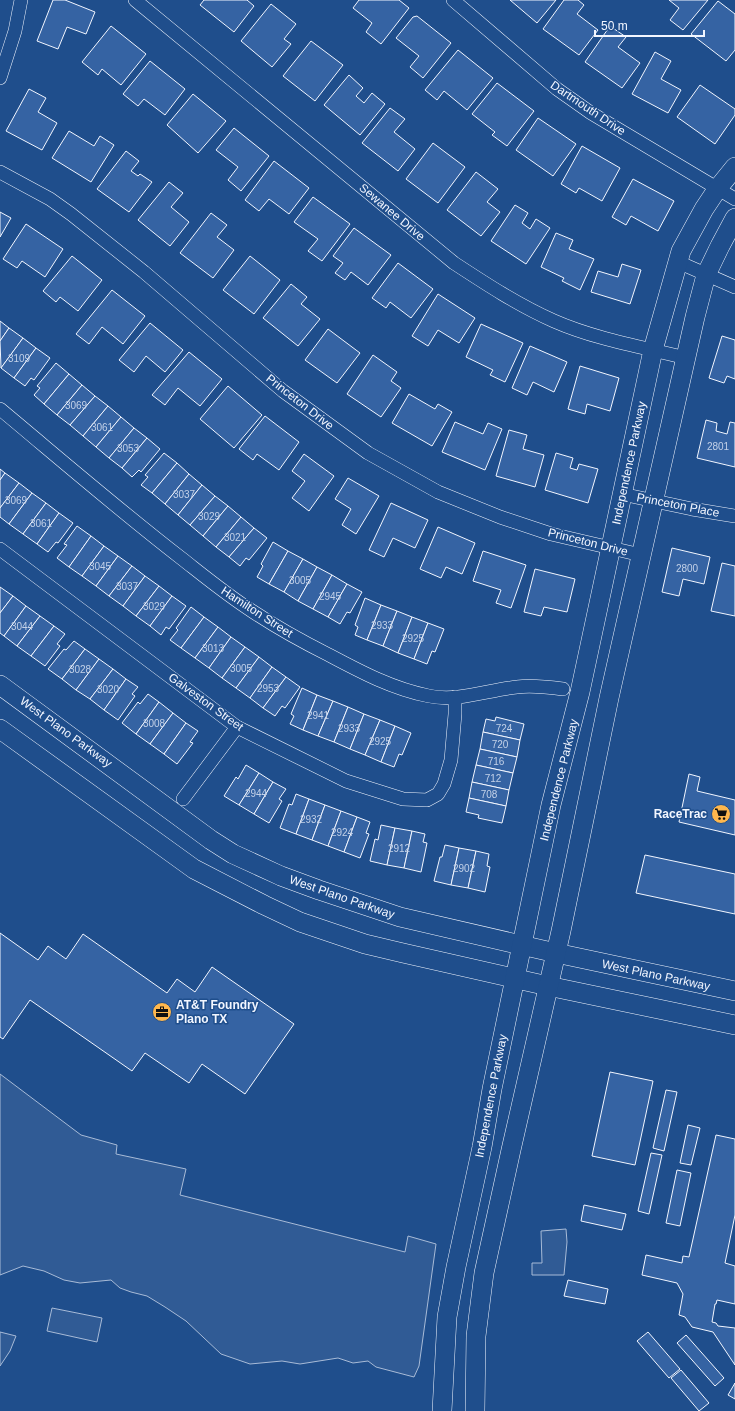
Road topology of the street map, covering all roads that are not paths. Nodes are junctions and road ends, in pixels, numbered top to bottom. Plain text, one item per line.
1 (21, 0) edge
2 (135, 0) edge
3 (453, 0) edge
4 (0, 78) edge
5 (735, 167) edge
6 (0, 172) edge
7 (718, 188) junction
8 (735, 199) edge
9 (735, 218) edge
10 (678, 262) junction
11 (706, 275) junction
12 (735, 287) edge
13 (653, 350) junction
14 (686, 358) junction
15 (0, 409) edge
16 (622, 494) junction
17 (654, 501) junction
18 (735, 516) edge
19 (0, 549) edge
20 (612, 549) junction
21 (641, 555) junction
22 (0, 685) edge
23 (563, 689) dead end
24 (455, 697) junction
25 (237, 727) junction
26 (0, 729) edge
27 (183, 799) dead end
28 (522, 946) junction
29 (556, 953) junction
30 (515, 978) junction
31 (548, 986) junction
32 (735, 991) edge
33 (735, 1025) edge
34 (442, 1411) edge
35 (475, 1411) edge

1 - 4 street
2 - 13 street, Sewanee Drive
3 - 7 street, Dartmouth Drive
5 - 7 main road, Independence Parkway
6 - 20 street, Princeton Drive
7 - 8 street, Dartmouth Drive
7 - 10 main road, Independence Parkway
9 - 11 main road
10 - 11 street
10 - 13 main road, Independence Parkway
11 - 12 street
11 - 14 main road
13 - 14 street, Sewanee Drive
13 - 16 main road, Independence Parkway
14 - 17 main road
15 - 24 street, Hamilton Street
16 - 17 street, Princeton Place
16 - 20 main road, Independence Parkway
17 - 18 street, Princeton Place
17 - 21 main road
19 - 25 street, Galveston Street
20 - 21 street, Princeton Drive
20 - 28 main road, Independence Parkway
21 - 29 main road
22 - 28 main road, West Plano Parkway
23 - 24 street, Hamilton Street
24 - 25 street, Galveston Street
25 - 27 street
26 - 30 main road
28 - 29 main road, West Plano Parkway
28 - 30 main road, Independence Parkway
29 - 31 main road
29 - 32 main road, West Plano Parkway
30 - 31 main road
30 - 34 main road, Independence Parkway
31 - 33 main road
31 - 35 main road

